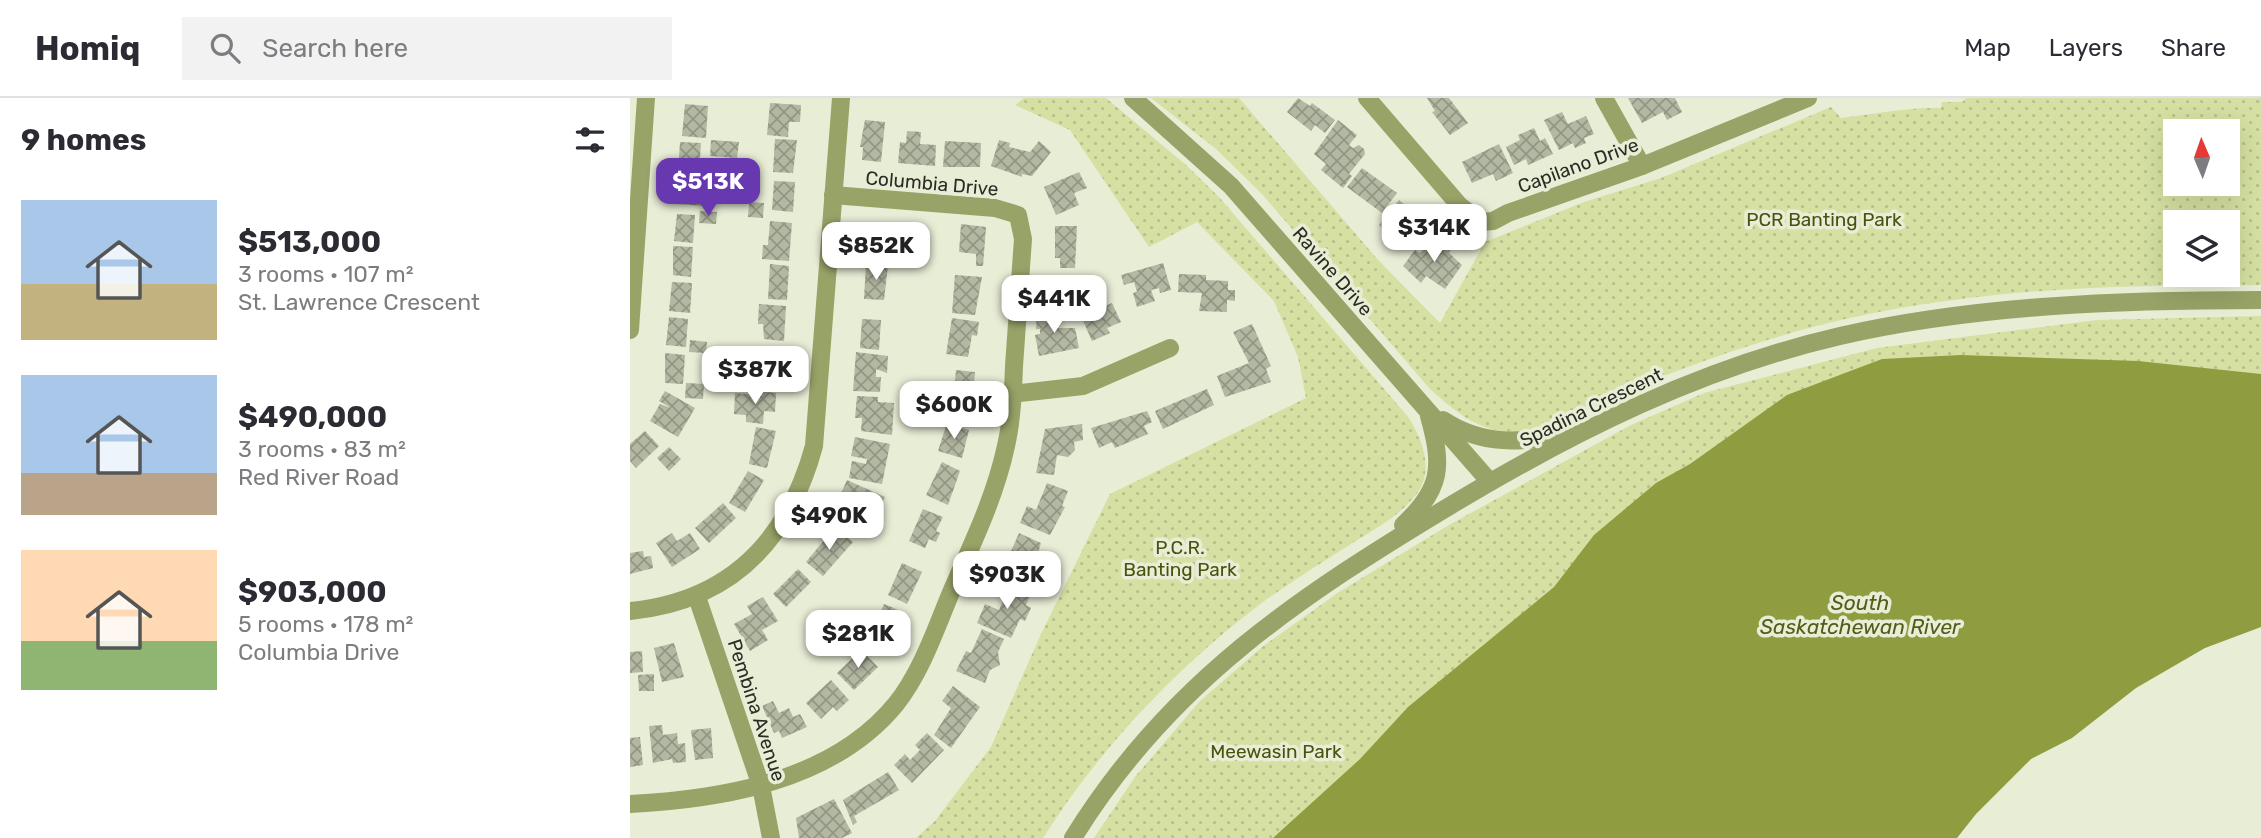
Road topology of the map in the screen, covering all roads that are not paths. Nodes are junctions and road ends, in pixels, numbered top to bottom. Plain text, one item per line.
1 (646, 98) edge
2 (841, 98) edge
3 (1133, 98) edge
4 (1367, 98) edge
5 (1604, 98) edge
6 (1808, 98) edge
7 (1642, 166) junction
8 (834, 195) junction
9 (2261, 300) edge
10 (630, 330) edge
11 (1170, 348) dead end
12 (1012, 394) junction
13 (1427, 409) junction
14 (1584, 430) junction
15 (1490, 482) junction
16 (1378, 549) junction
17 (697, 597) junction
18 (630, 611) edge
19 (761, 786) junction
20 (630, 804) edge
21 (771, 838) edge
22 (1073, 838) edge

1 - 10 street
2 - 8 street
3 - 13 street, Ravine Drive
4 - 7 street, Capilano Drive
5 - 7 street
6 - 7 street, Capilano Drive
8 - 12 street, Columbia Drive
8 - 17 street
9 - 14 street, Spadina Crescent
11 - 12 street
12 - 19 street, Columbia Drive
13 - 14 street
13 - 15 street, Ravine Drive
13 - 16 street
14 - 15 street, Spadina Crescent
15 - 16 street, Spadina Crescent
16 - 22 street, Spadina Crescent
17 - 18 street
17 - 19 street, Pembina Avenue
19 - 20 street, Columbia Drive
19 - 21 street, Pembina Avenue

